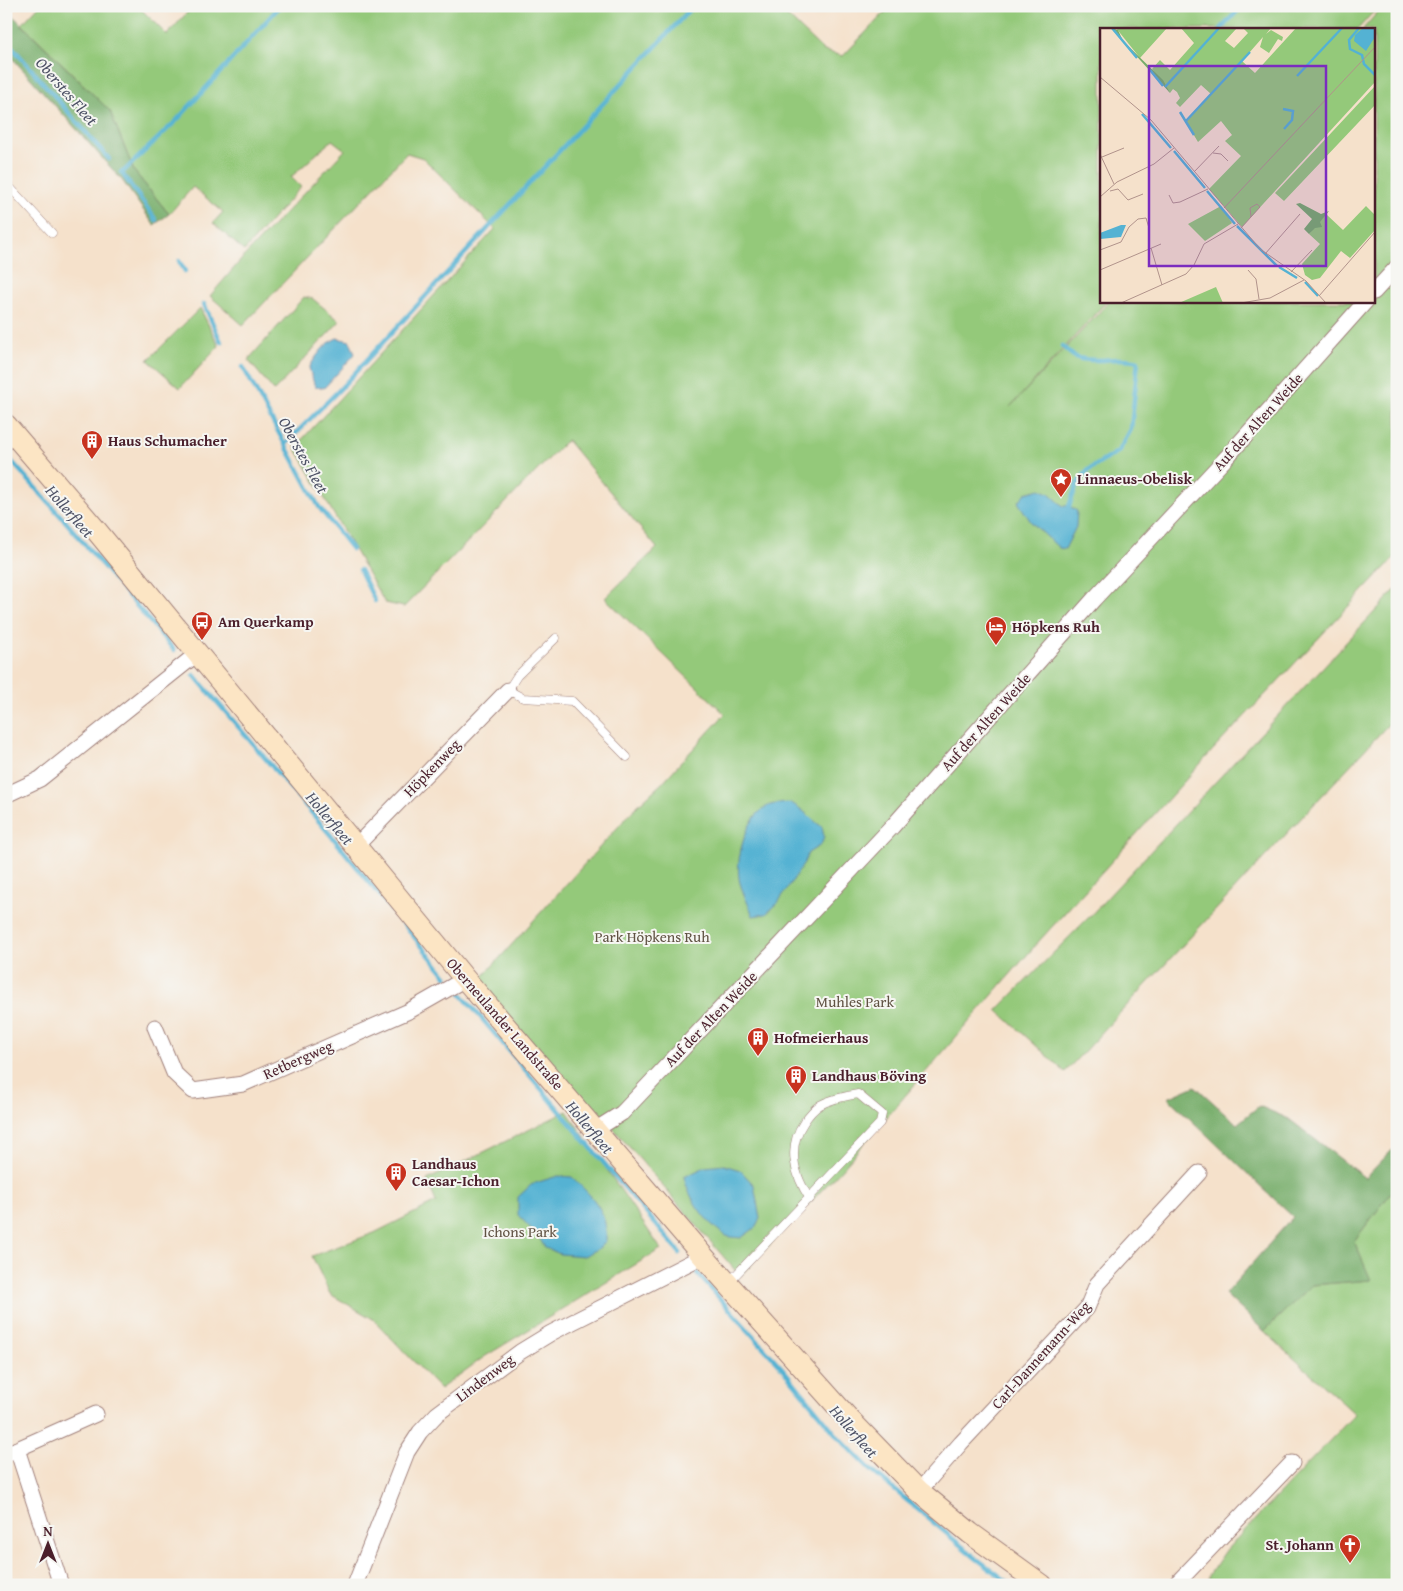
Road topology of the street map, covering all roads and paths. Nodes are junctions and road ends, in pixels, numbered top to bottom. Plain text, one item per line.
1 (6, 183) edge
2 (52, 233) dead end
3 (1397, 267) edge
4 (1376, 290) edge
5 (1365, 302) edge
6 (6, 425) edge
7 (556, 638) dead end
8 (198, 653) junction
9 (508, 690) junction
10 (627, 757) dead end
11 (6, 795) edge
12 (356, 846) junction
13 (465, 979) junction
14 (156, 1027) dead end
15 (595, 1130) junction
16 (1199, 1173) dead end
17 (810, 1199) junction
18 (703, 1256) junction
19 (728, 1284) junction
20 (96, 1414) dead end
21 (11, 1451) edge
22 (1292, 1464) dead end
23 (919, 1491) junction
24 (61, 1585) edge
25 (355, 1585) edge
26 (1042, 1585) edge
27 (1175, 1585) edge

1 - 2 lane
3 - 4 street
5 - 15 street, Auf der Alten Weide
6 - 8 street, Oberneulander Landstraße
7 - 9 lane
8 - 11 street
8 - 12 street, Oberneulander Landstraße
9 - 10 lane
9 - 12 street, Höpkenweg
12 - 13 street, Oberneulander Landstraße
13 - 14 street, Retbergweg
13 - 15 street, Oberneulander Landstraße
15 - 18 street, Oberneulander Landstraße
16 - 23 street, Carl-Dannemann-Weg
17 - 17 lane
17 - 19 lane
18 - 19 street, Oberneulander Landstraße
18 - 25 street, Lindenweg
19 - 23 street, Oberneulander Landstraße
20 - 21 street
21 - 24 street
22 - 27 street
23 - 26 street, Oberneulander Landstraße

